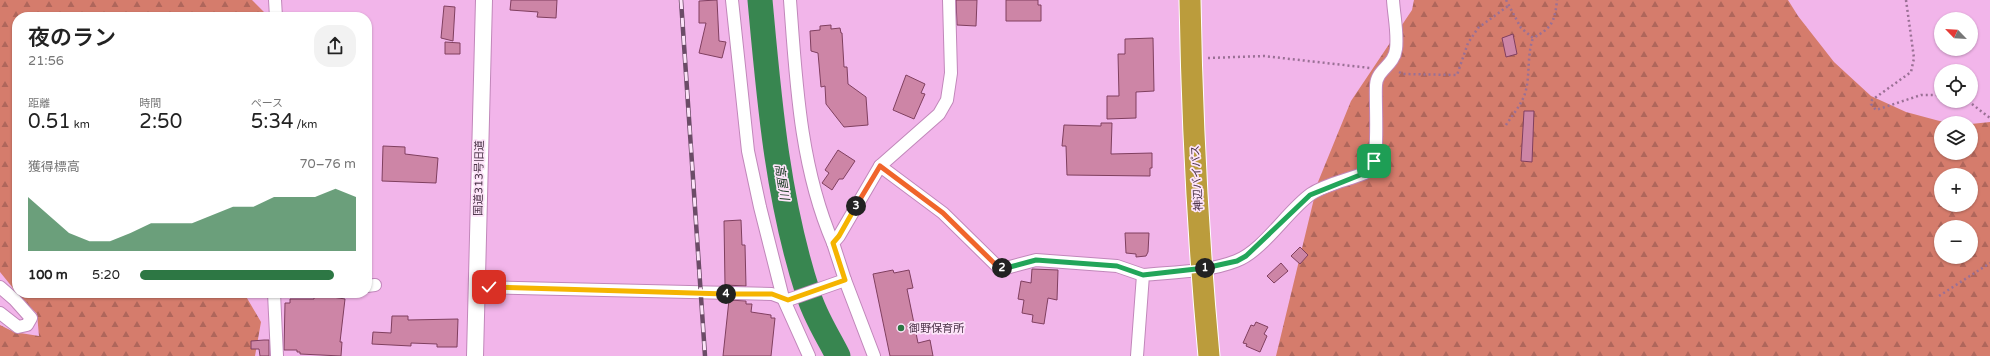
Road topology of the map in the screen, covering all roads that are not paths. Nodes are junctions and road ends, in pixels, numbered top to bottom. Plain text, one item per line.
1 (275, 0) edge
2 (484, 0) edge
3 (732, 0) edge
4 (790, 0) edge
5 (949, 0) edge
6 (1190, 0) edge
7 (1393, 0) edge
8 (276, 12) edge
9 (880, 166) junction
10 (833, 243) junction
11 (1201, 269) junction
12 (1143, 275) junction
13 (843, 281) junction
14 (0, 287) edge
15 (476, 287) junction
16 (12, 297) edge
17 (13, 298) edge
18 (274, 298) edge
19 (787, 298) junction
20 (0, 313) edge
21 (277, 356) edge
22 (475, 356) edge
23 (809, 356) edge
24 (874, 356) edge
25 (1136, 356) edge
26 (1209, 356) edge

1 - 8 street
2 - 15 street, 国道313号旧道
3 - 19 street
4 - 10 street
5 - 9 street
6 - 11 highway, 神辺バイパス
7 - 11 street
9 - 10 street
9 - 12 street
10 - 13 street
11 - 12 street
11 - 26 highway, 神辺バイパス
12 - 25 street
13 - 19 street
13 - 24 street
14 - 16 street
15 - 19 street
15 - 22 street, 国道313号旧道
17 - 20 street
18 - 21 street
19 - 23 street

